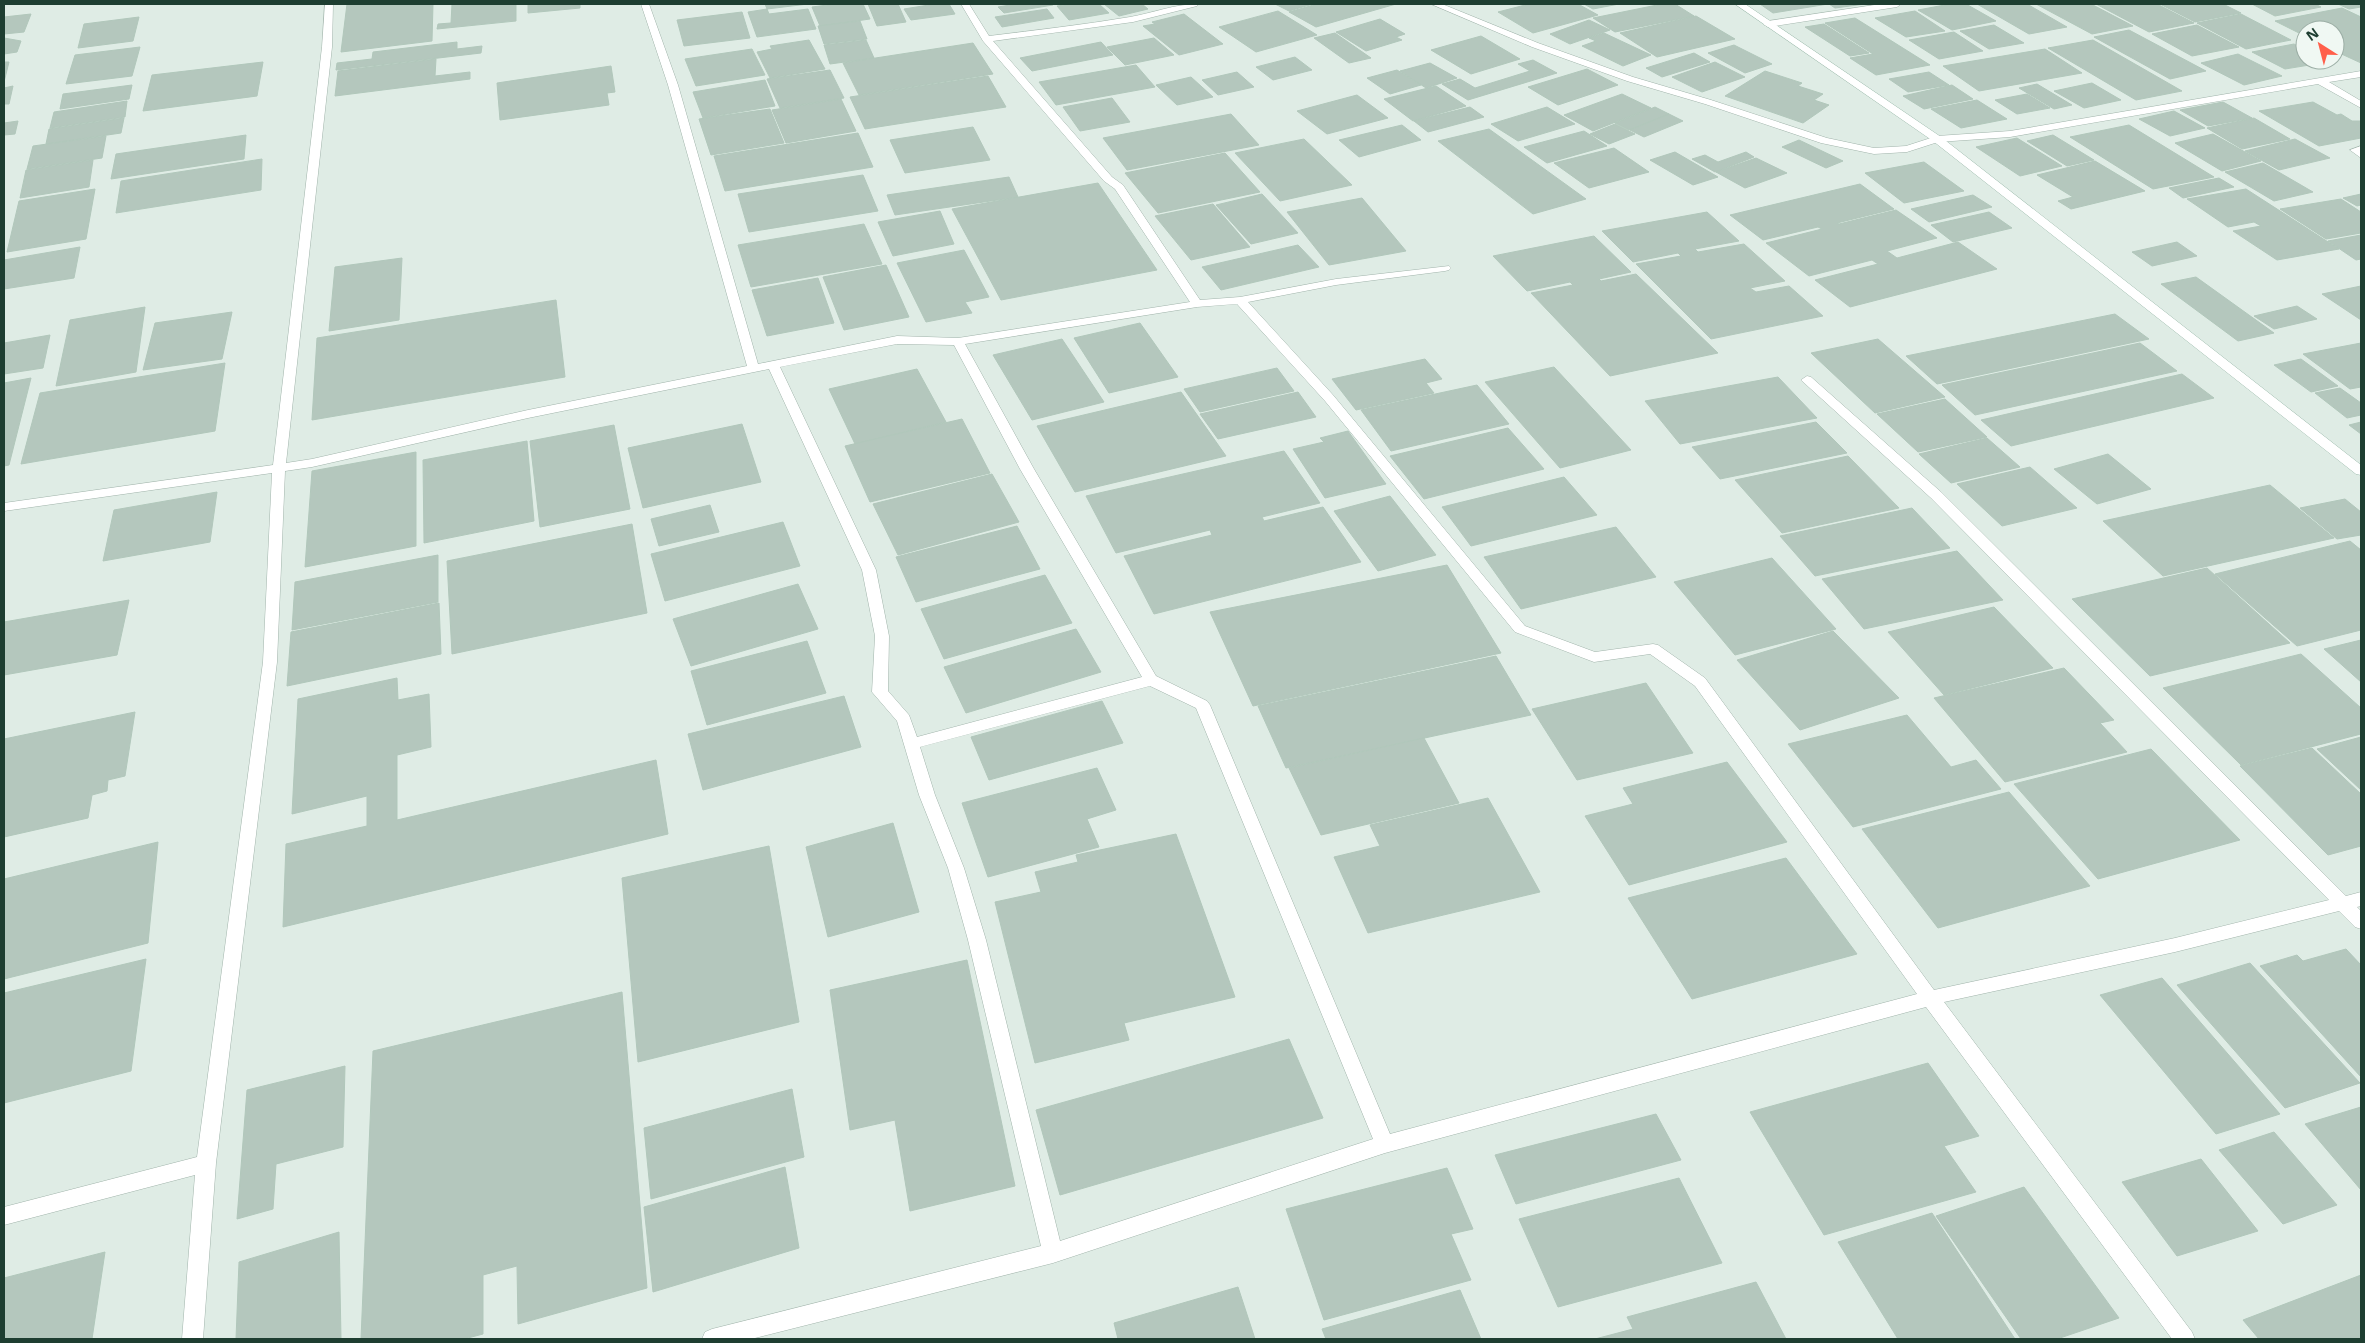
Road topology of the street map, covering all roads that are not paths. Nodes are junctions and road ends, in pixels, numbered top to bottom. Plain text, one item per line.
1 (329, 4) edge
2 (645, 4) edge
3 (965, 4) edge
4 (1194, 4) edge
5 (1435, 4) edge
6 (1739, 4) edge
7 (1897, 4) edge
8 (1768, 24) junction
9 (986, 39) junction
10 (2361, 74) edge
11 (2321, 82) junction
12 (2361, 105) edge
13 (1938, 140) junction
14 (2361, 149) edge
15 (2361, 154) edge
16 (1445, 268) dead end
17 (1240, 300) junction
18 (1197, 304) junction
19 (958, 342) junction
20 (773, 365) junction
21 (753, 367) junction
22 (1807, 380) dead end
23 (279, 467) junction
24 (2361, 471) edge
25 (4, 507) edge
26 (1151, 680) junction
27 (911, 744) junction
28 (2352, 902) edge
29 (2361, 922) edge
30 (1930, 998) junction
31 (1385, 1144) junction
32 (206, 1163) junction
33 (4, 1216) edge
34 (1053, 1253) junction
35 (193, 1339) edge
36 (712, 1339) edge
37 (2185, 1339) edge

1 - 23 street
2 - 21 street
3 - 9 street
4 - 9 street
5 - 13 street
6 - 8 street
7 - 8 street
8 - 13 street
9 - 18 street
10 - 11 street
11 - 12 street
11 - 13 street
13 - 24 street
14 - 15 street
16 - 17 street
17 - 18 street
17 - 30 street
18 - 19 street
19 - 20 street
19 - 26 street
20 - 21 street
20 - 27 street
21 - 23 street
22 - 28 street
23 - 25 street
23 - 32 street
26 - 27 street
26 - 31 street
27 - 34 street
28 - 29 street
28 - 30 street
30 - 31 street
30 - 37 street
31 - 34 street
32 - 33 street
32 - 35 street
34 - 36 street

